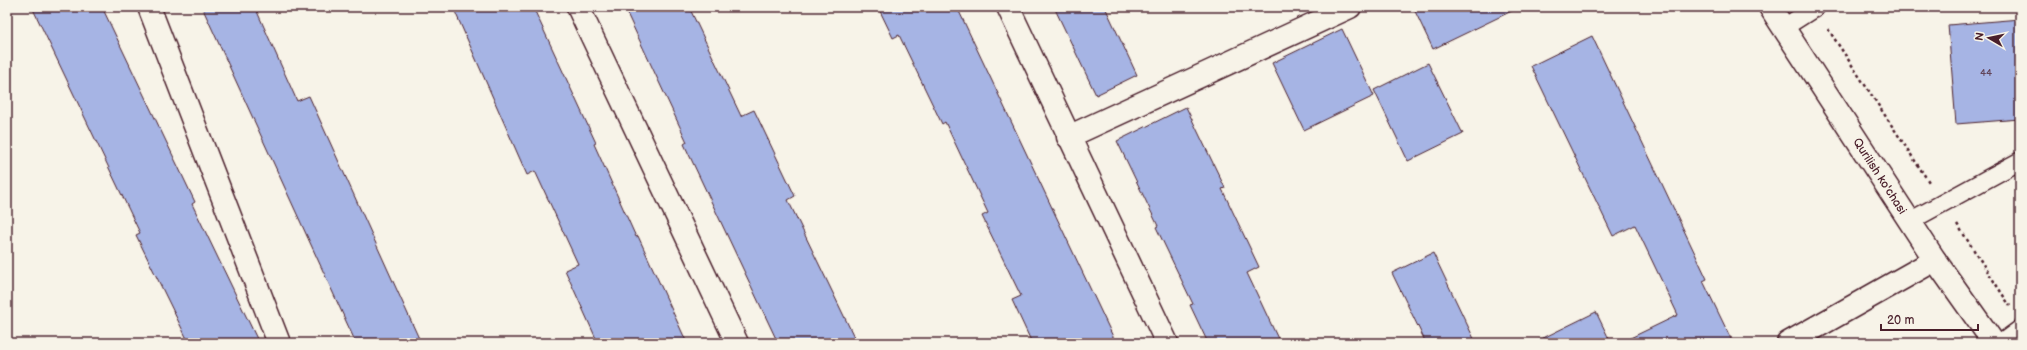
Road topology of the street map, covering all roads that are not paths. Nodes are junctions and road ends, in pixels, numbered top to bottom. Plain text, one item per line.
1 (149, 7) edge
2 (578, 7) edge
3 (1008, 7) edge
4 (1350, 7) edge
5 (1770, 7) edge
6 (1815, 8) edge
7 (1783, 28) junction
8 (1068, 137) junction
9 (2020, 161) edge
10 (1910, 221) junction
11 (1935, 260) junction
12 (2020, 329) edge
13 (279, 343) edge
14 (737, 343) edge
15 (1167, 343) edge
16 (1788, 343) edge
17 (1994, 343) edge
18 (2001, 343) edge

1 - 13 street
2 - 14 street
3 - 8 street
4 - 8 street
5 - 7 street, Qurilish ko'chasi
6 - 7 lane
7 - 10 street, Qurilish ko'chasi
8 - 15 street
9 - 10 lane
10 - 11 street, Qurilish ko'chasi
11 - 16 street
11 - 17 street, Qurilish ko'chasi
12 - 18 lane

